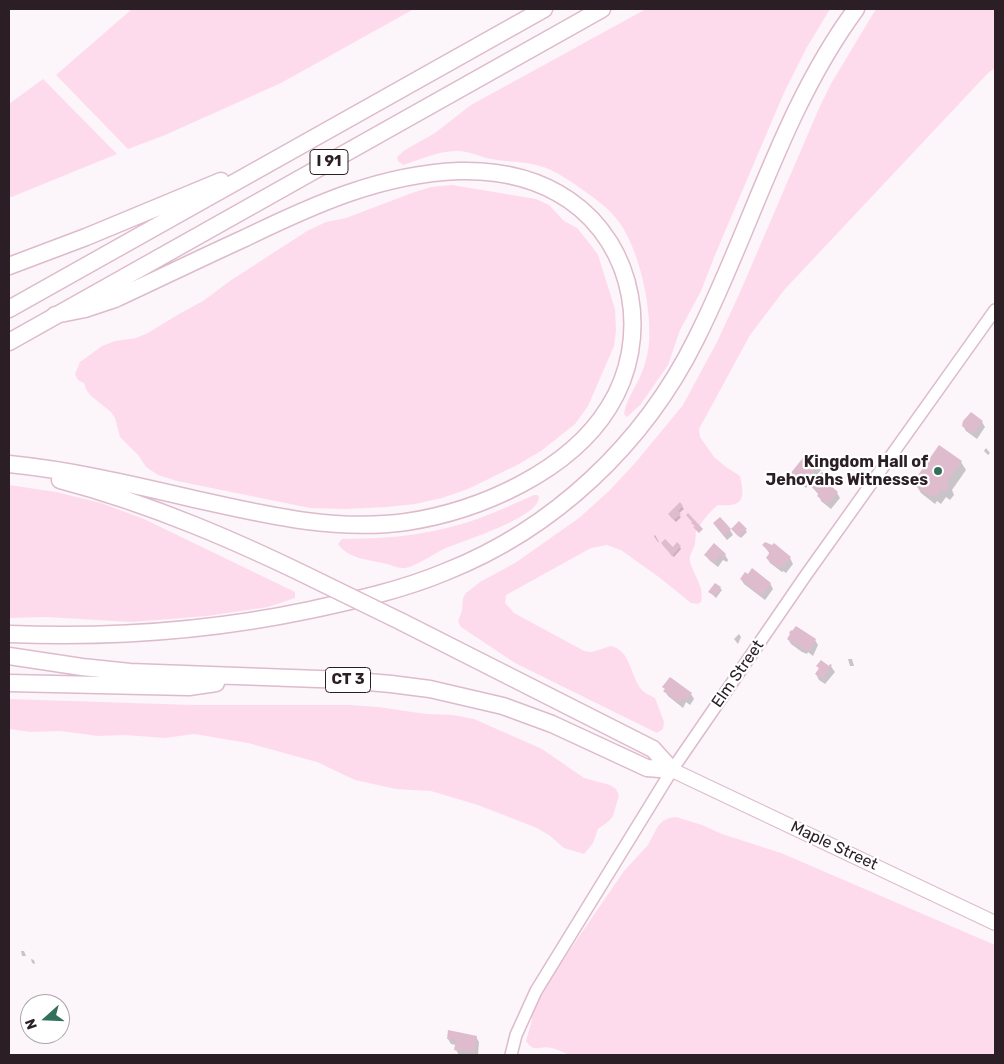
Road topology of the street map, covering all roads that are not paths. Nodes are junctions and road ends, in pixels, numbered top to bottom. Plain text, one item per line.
1 (544, 9) edge
2 (602, 9) edge
3 (856, 9) edge
4 (258, 169) junction
5 (9, 266) edge
6 (9, 309) edge
7 (995, 310) edge
8 (55, 316) junction
9 (9, 342) edge
10 (9, 464) edge
11 (9, 468) edge
12 (9, 634) edge
13 (9, 656) edge
14 (235, 677) junction
15 (9, 683) edge
16 (672, 770) junction
17 (995, 923) edge
18 (511, 1055) edge

1 - 4 highway, I 91
2 - 8 highway, I 91
3 - 12 highway
4 - 5 highway
4 - 6 highway, I 91
7 - 16 street, Elm Street
8 - 9 highway, I 91
8 - 10 highway
11 - 16 highway, CT 3, bridge
13 - 14 highway, CT 3
14 - 15 highway
14 - 16 highway, CT 3
16 - 17 main road, Maple Street / CT 3
16 - 18 street, Elm Street

